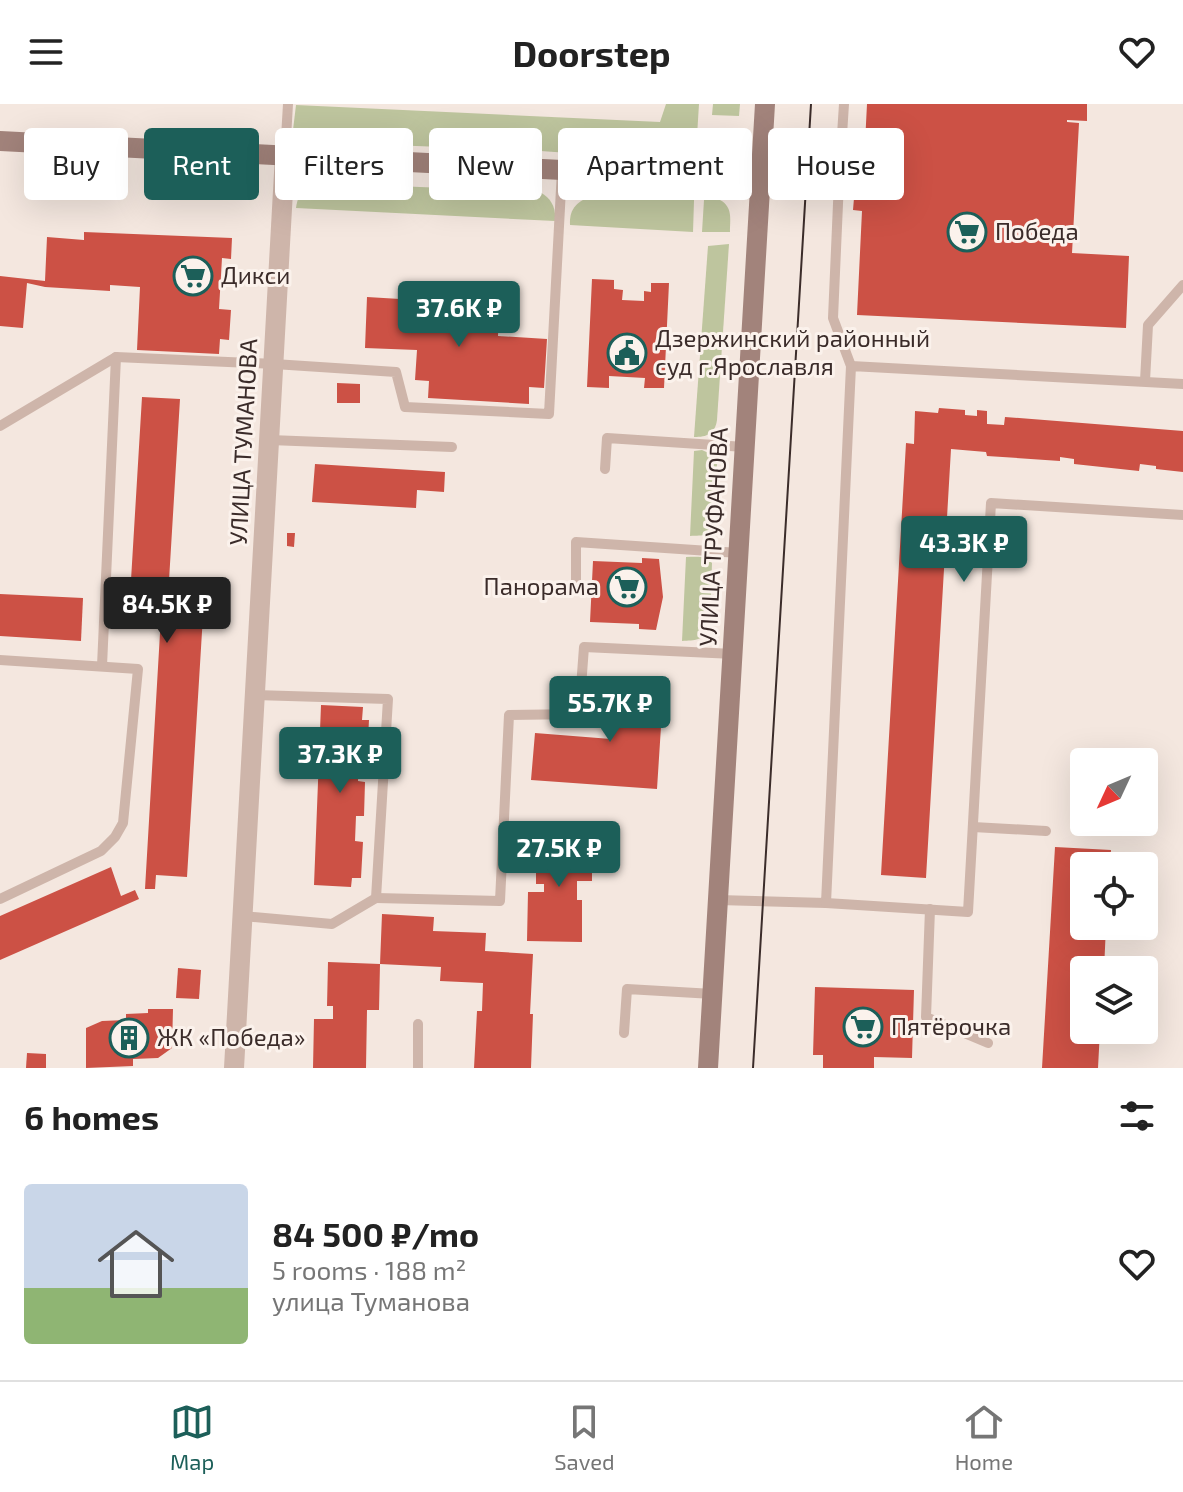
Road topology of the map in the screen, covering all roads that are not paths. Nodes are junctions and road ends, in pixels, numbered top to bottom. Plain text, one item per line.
1 (288, 104) edge
2 (765, 104) edge
3 (844, 104) edge
4 (287, 128) edge
5 (842, 128) edge
6 (0, 141) edge
7 (275, 155) edge
8 (413, 162) edge
9 (558, 170) edge
10 (752, 177) edge
11 (761, 177) junction
12 (768, 177) edge
13 (283, 200) edge
14 (560, 200) edge
15 (838, 200) edge
16 (1183, 285) edge
17 (116, 357) junction
18 (274, 364) junction
19 (851, 366) junction
20 (1145, 381) junction
21 (1183, 384) edge
22 (0, 426) edge
23 (270, 440) junction
24 (452, 447) dead end
25 (745, 447) junction
26 (605, 469) dead end
27 (1183, 515) edge
28 (739, 553) junction
29 (576, 591) dead end
30 (734, 654) junction
31 (0, 660) edge
32 (102, 666) junction
33 (255, 695) junction
34 (973, 827) junction
35 (1046, 831) dead end
36 (376, 898) junction
37 (0, 899) edge
38 (718, 900) junction
39 (826, 903) junction
40 (930, 909) junction
41 (243, 916) junction
42 (713, 994) junction
43 (418, 1024) dead end
44 (624, 1033) dead end
45 (988, 1043) dead end
46 (234, 1068) edge
47 (418, 1068) edge
48 (708, 1068) edge

1 - 4 lane
2 - 11 street, УЛИЦА ТРУФАНОВА
3 - 5 lane
6 - 7 street
8 - 9 street
10 - 11 street
11 - 12 lane
11 - 25 street, УЛИЦА ТРУФАНОВА
13 - 18 street, УЛИЦА ТУМАНОВА
14 - 18 lane
15 - 19 lane
16 - 20 lane
17 - 18 lane
17 - 22 lane
17 - 32 lane
18 - 23 street, УЛИЦА ТУМАНОВА
19 - 20 lane
19 - 39 lane
20 - 21 lane
23 - 24 lane
23 - 33 street, УЛИЦА ТУМАНОВА
25 - 26 lane
25 - 28 street, УЛИЦА ТРУФАНОВА
27 - 34 lane
28 - 29 lane
28 - 30 street, УЛИЦА ТРУФАНОВА
30 - 36 lane
30 - 38 street, УЛИЦА ТРУФАНОВА
31 - 32 lane
32 - 37 lane
33 - 36 lane
33 - 41 street, УЛИЦА ТУМАНОВА
34 - 35 lane
34 - 40 lane
36 - 41 lane
38 - 39 lane
38 - 42 street, УЛИЦА ТРУФАНОВА
39 - 40 lane
40 - 45 lane
41 - 46 street, УЛИЦА ТУМАНОВА
42 - 44 lane
42 - 48 street, УЛИЦА ТРУФАНОВА
43 - 47 lane

